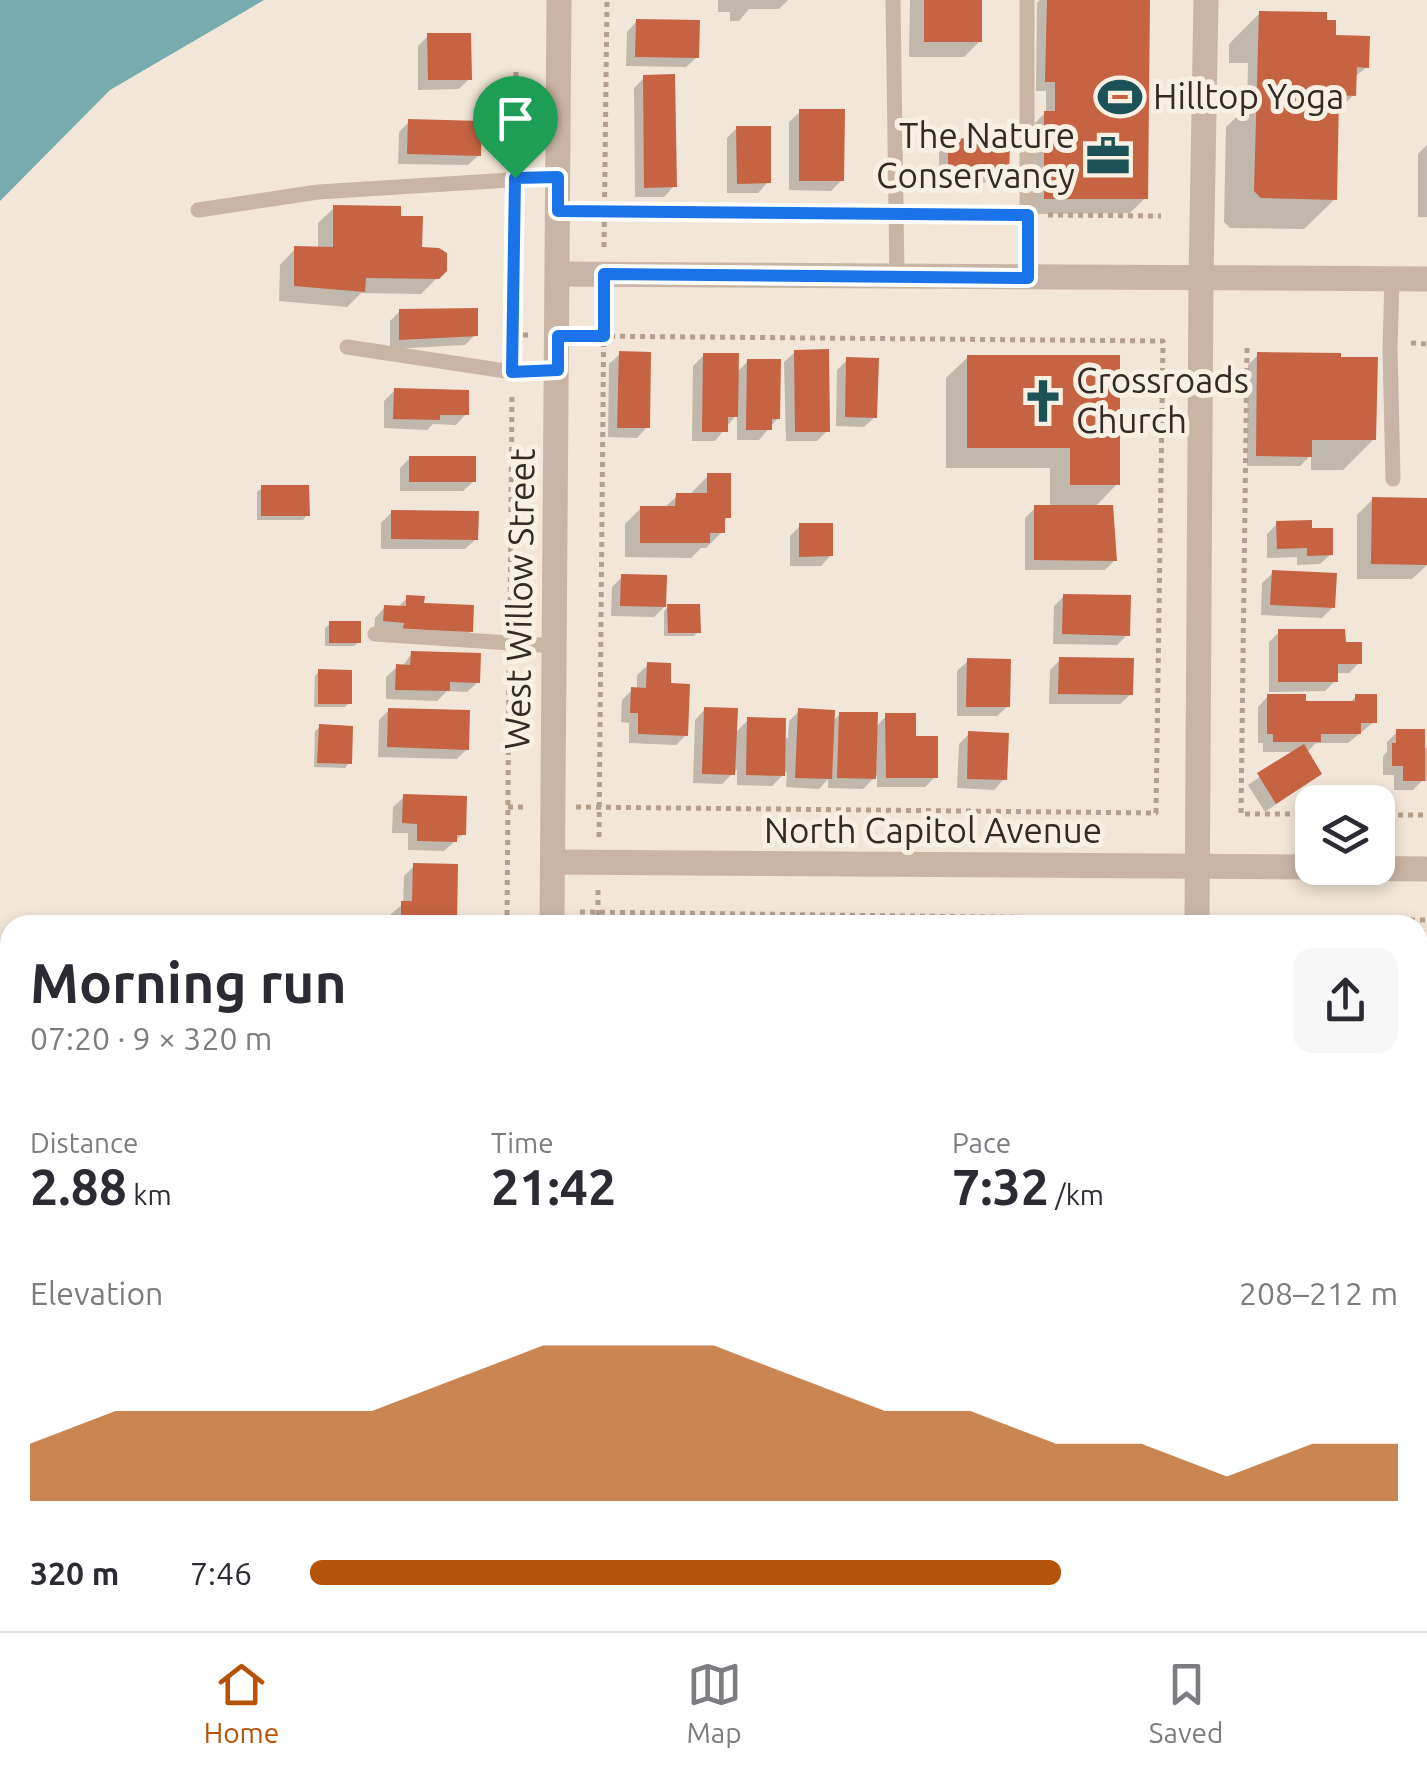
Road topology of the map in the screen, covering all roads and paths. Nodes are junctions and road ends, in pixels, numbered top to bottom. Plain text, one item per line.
1 (559, 0) edge
2 (606, 0) edge
3 (893, 0) edge
4 (1027, 0) edge
5 (1206, 0) edge
6 (516, 70) dead end
7 (558, 177) junction
8 (515, 178) junction
9 (198, 210) dead end
10 (514, 211) junction
11 (558, 211) junction
12 (604, 212) junction
13 (896, 214) junction
14 (1028, 215) junction
15 (1160, 216) dead end
16 (558, 274) junction
17 (604, 274) junction
18 (897, 277) junction
19 (1028, 278) junction
20 (1201, 279) junction
21 (1392, 279) junction
22 (1427, 280) edge
23 (513, 335) junction
24 (558, 336) junction
25 (604, 336) junction
26 (347, 347) dead end
27 (1247, 348) dead end
28 (558, 370) junction
29 (512, 372) junction
30 (1394, 479) dead end
31 (374, 634) dead end
32 (510, 643) junction
33 (555, 646) junction
34 (508, 807) junction
35 (553, 807) junction
36 (599, 808) junction
37 (1295, 814) edge
38 (1395, 815) edge
39 (1427, 815) edge
40 (553, 862) junction
41 (598, 863) junction
42 (1198, 867) junction
43 (1295, 867) edge
44 (1395, 868) edge
45 (1427, 868) edge
46 (507, 911) junction
47 (598, 912) junction
48 (507, 915) edge
49 (533, 915) edge
50 (552, 915) edge
51 (575, 915) edge
52 (837, 915) edge
53 (1197, 915) edge

1 - 7 street, West Willow Street
2 - 12 path
3 - 13 lane
4 - 14 lane
5 - 20 street
6 - 8 path
7 - 8 lane
7 - 11 street, West Willow Street
8 - 9 lane
8 - 10 path
10 - 11 path
10 - 23 path
11 - 12 path
11 - 16 street, West Willow Street
12 - 13 path
12 - 17 path
13 - 14 path
13 - 18 lane
14 - 15 path
14 - 19 lane
16 - 17 street
16 - 24 street, West Willow Street
17 - 18 street
17 - 25 path
18 - 19 street
19 - 20 street
20 - 21 street
20 - 42 street
21 - 22 street
21 - 30 lane
23 - 24 path
23 - 29 path
24 - 25 path
24 - 28 street, West Willow Street
25 - 36 path
25 - 36 path
26 - 29 lane
27 - 37 path
28 - 29 lane
28 - 33 street, West Willow Street
29 - 32 path
31 - 32 lane
32 - 33 lane
32 - 34 path
33 - 35 street, West Willow Street
34 - 35 path
34 - 46 path
35 - 36 path
35 - 40 street, West Willow Street
36 - 41 path
38 - 39 path
40 - 41 street, North Capitol Avenue
40 - 50 street, West Willow Street
41 - 42 street, North Capitol Avenue
41 - 47 path
42 - 43 street, North Capitol Avenue
42 - 53 street
44 - 45 street
46 - 48 path
46 - 49 path
47 - 51 path
47 - 52 path

